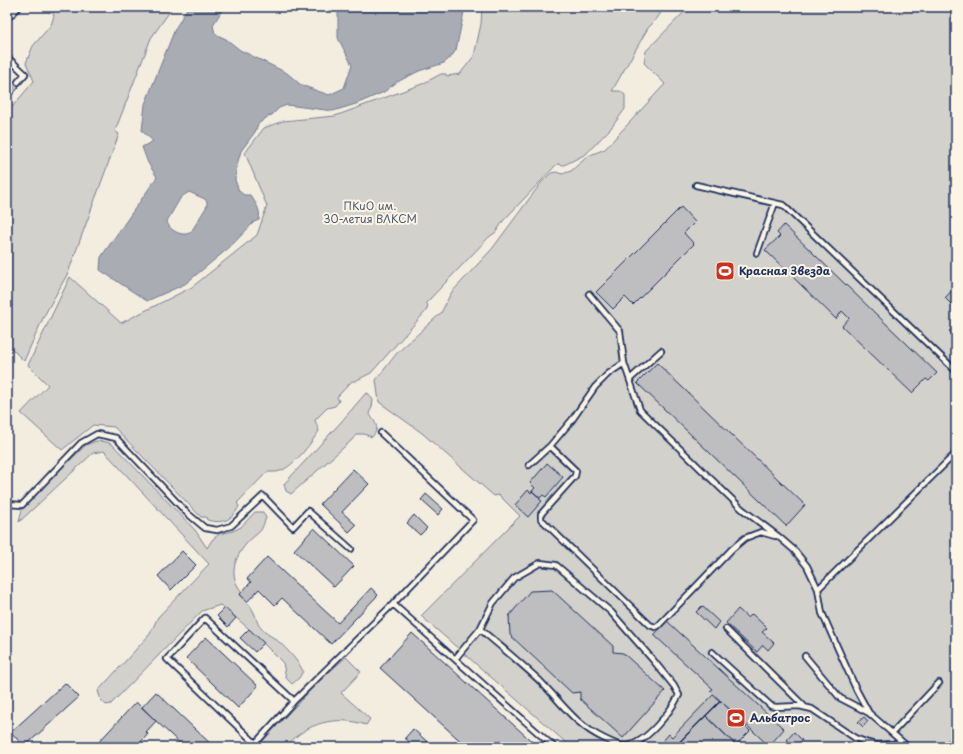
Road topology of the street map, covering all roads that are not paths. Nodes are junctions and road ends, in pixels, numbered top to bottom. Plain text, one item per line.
1 (18, 7) edge
2 (7, 20) edge
3 (7, 57) edge
4 (18, 82) dead end
5 (696, 185) dead end
6 (775, 203) junction
7 (757, 253) dead end
8 (589, 294) dead end
9 (662, 351) dead end
10 (624, 363) junction
11 (956, 371) edge
12 (630, 378) junction
13 (381, 433) dead end
14 (550, 446) junction
15 (956, 453) edge
16 (529, 465) dead end
17 (7, 504) edge
18 (779, 537) junction
19 (351, 549) dead end
20 (818, 589) junction
21 (393, 604) junction
22 (480, 629) junction
23 (726, 629) dead end
24 (712, 652) dead end
25 (806, 656) dead end
26 (455, 659) junction
27 (939, 683) dead end
28 (294, 701) junction
29 (806, 707) junction
30 (869, 713) junction
31 (892, 733) junction
32 (903, 743) junction
33 (254, 745) edge
34 (554, 747) edge
35 (908, 747) edge

1 - 2 lane
3 - 4 lane
5 - 6 lane
6 - 7 lane
6 - 11 lane
8 - 10 lane
9 - 12 lane
10 - 12 lane
10 - 14 lane
12 - 18 lane
13 - 21 lane
14 - 16 lane
14 - 18 lane
15 - 20 lane
17 - 19 lane
18 - 20 lane
20 - 30 lane
21 - 26 lane
21 - 28 lane
22 - 22 lane
22 - 26 lane
23 - 29 lane
24 - 29 lane
25 - 30 lane
26 - 34 lane
27 - 31 lane
28 - 33 lane
28 - 33 lane
29 - 32 lane
30 - 31 lane
31 - 32 lane
32 - 35 lane

